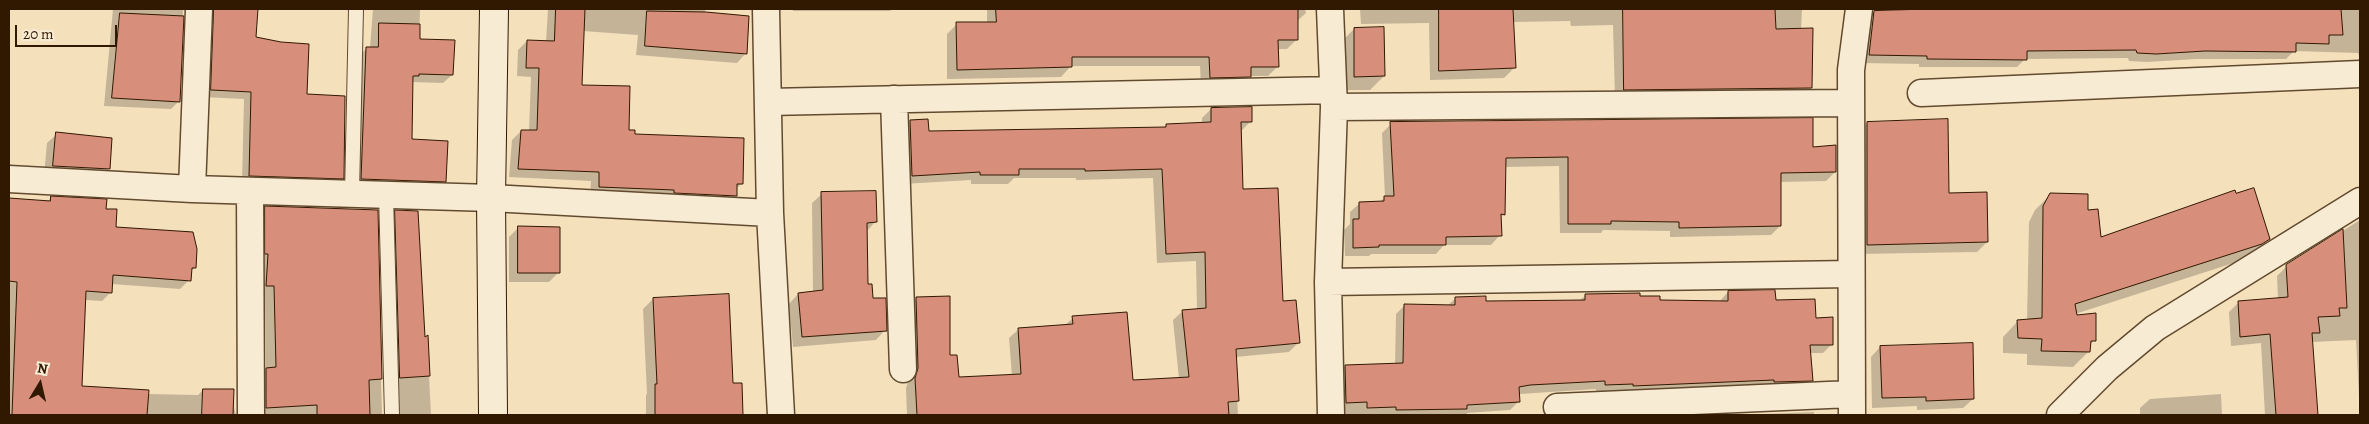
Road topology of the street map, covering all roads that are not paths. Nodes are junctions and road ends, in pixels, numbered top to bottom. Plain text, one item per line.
1 (199, 9) edge
2 (356, 9) edge
3 (494, 9) edge
4 (766, 9) edge
5 (1330, 9) edge
6 (1859, 9) edge
7 (2360, 74) edge
8 (1921, 93) dead end
9 (894, 99) junction
10 (1334, 99) junction
11 (768, 102) junction
12 (1851, 104) junction
13 (9, 179) edge
14 (192, 189) junction
15 (250, 191) junction
16 (352, 194) junction
17 (386, 195) junction
18 (491, 198) junction
19 (2360, 201) edge
20 (770, 213) junction
21 (1851, 274) junction
22 (1328, 282) junction
23 (903, 370) dead end
24 (1851, 405) edge
25 (1557, 407) dead end
26 (251, 415) edge
27 (392, 415) edge
28 (493, 415) edge
29 (781, 415) edge
30 (1330, 415) edge
31 (2060, 415) edge

1 - 14 street
2 - 16 lane
3 - 18 street
4 - 11 street
5 - 10 street
6 - 12 street
7 - 8 street
9 - 10 street
9 - 11 street
9 - 23 street
10 - 12 street
10 - 22 street
11 - 20 street
12 - 21 street
13 - 14 street
14 - 15 street
15 - 16 street
15 - 26 street
16 - 17 street
17 - 18 street
17 - 27 lane
18 - 20 street
18 - 28 street
19 - 31 street
20 - 29 street
21 - 22 street
21 - 24 street
22 - 30 street
24 - 25 street

